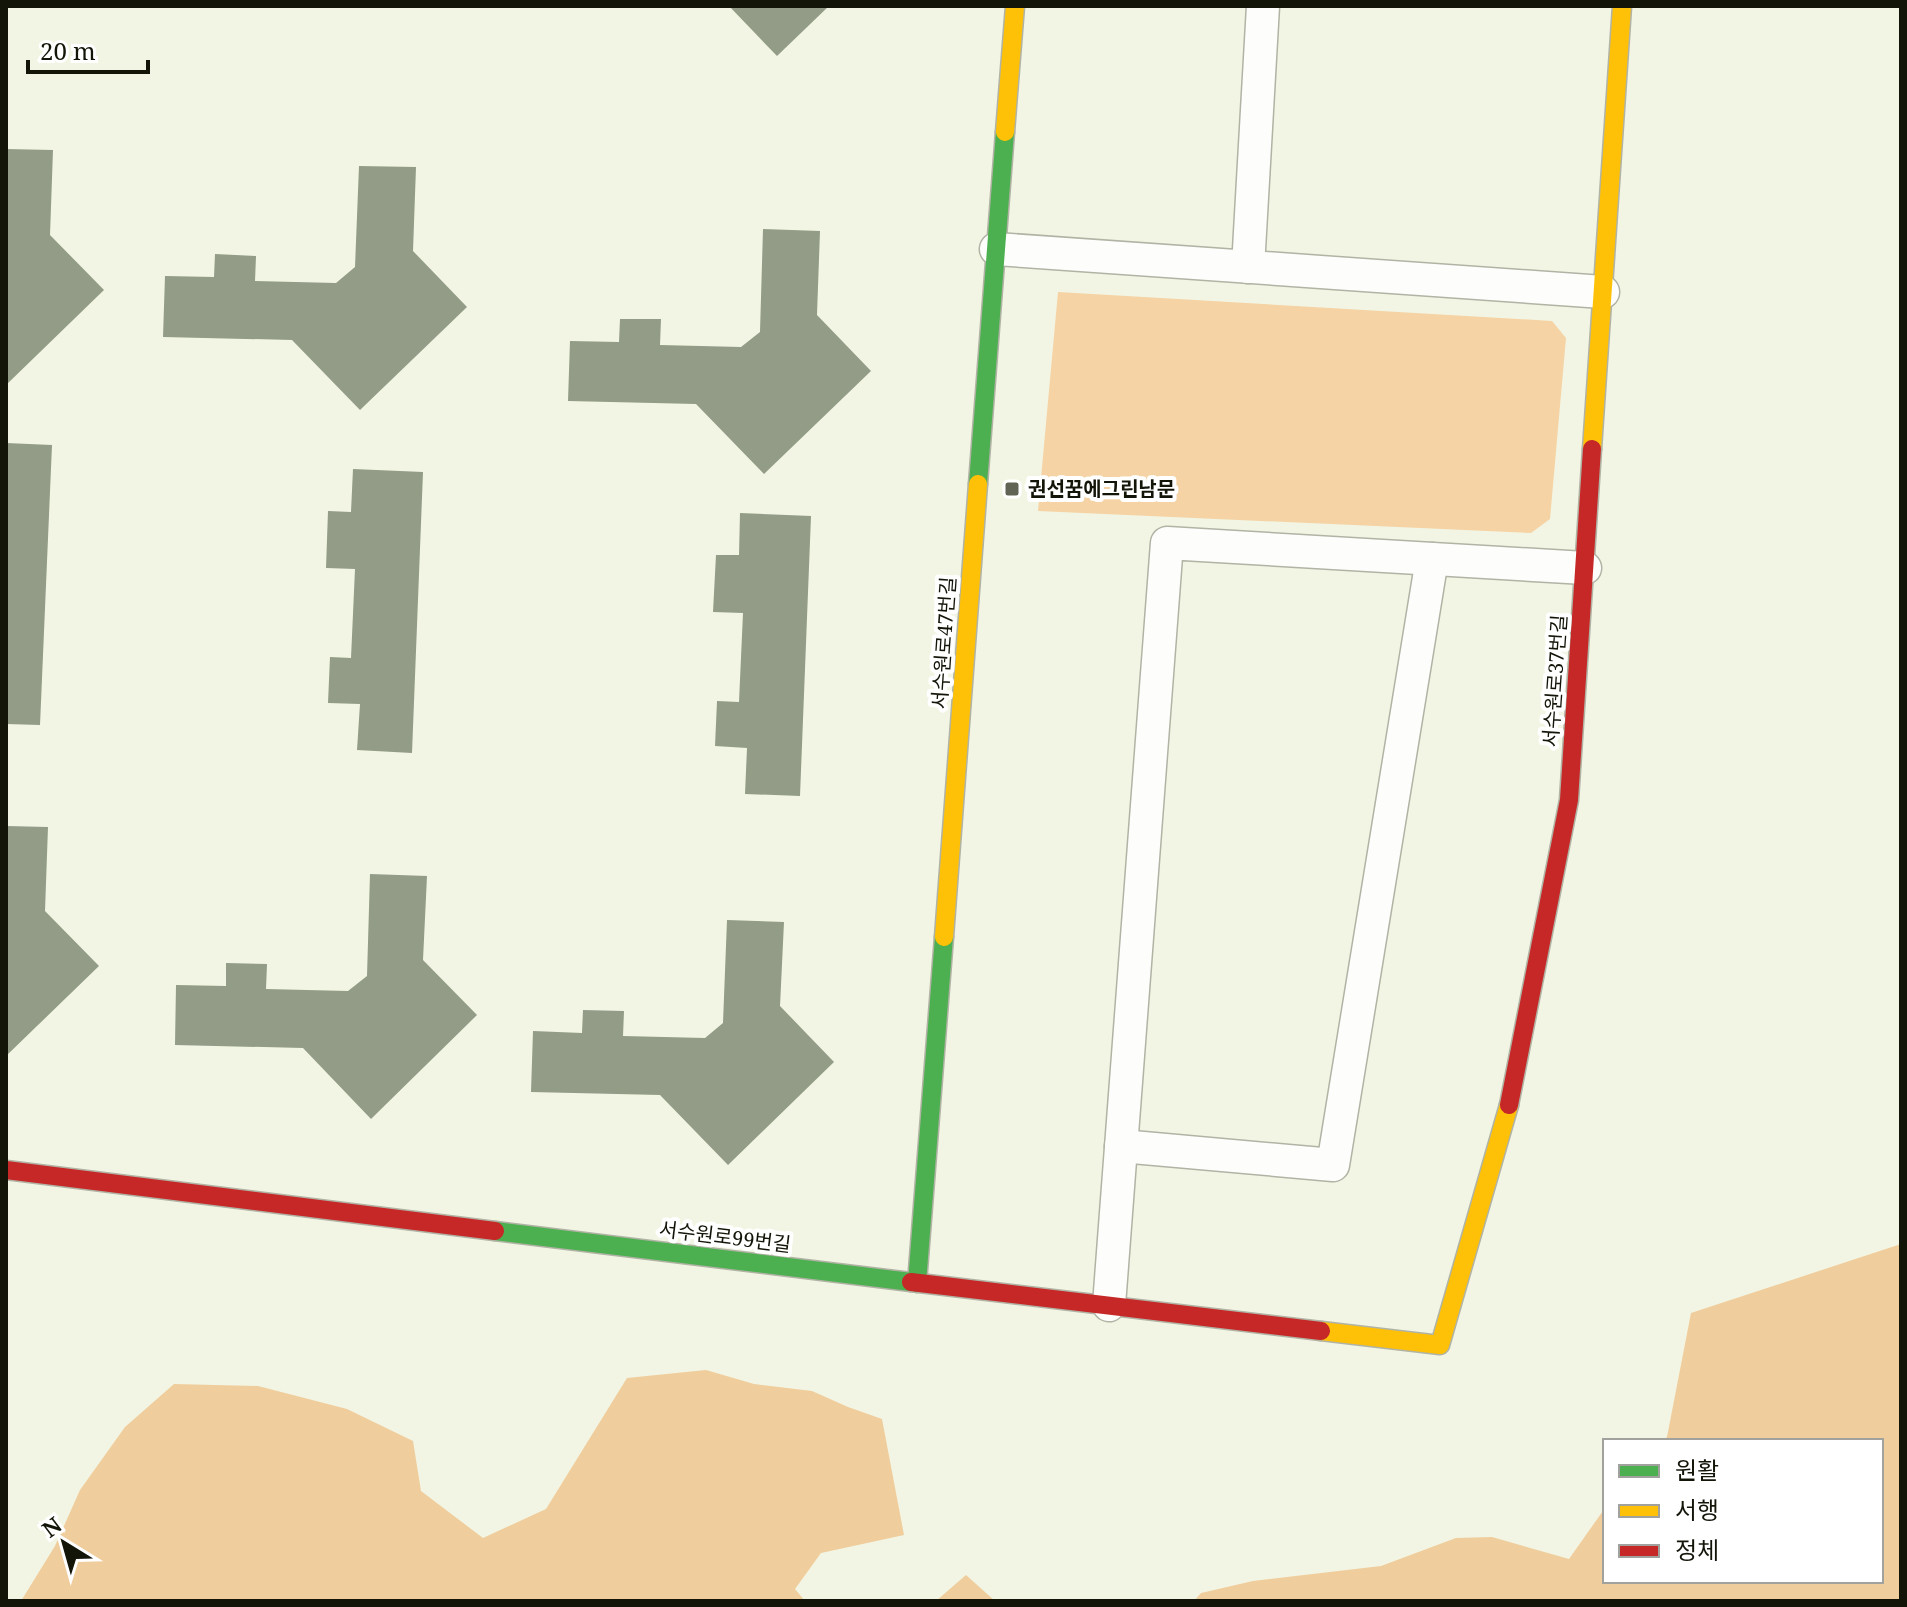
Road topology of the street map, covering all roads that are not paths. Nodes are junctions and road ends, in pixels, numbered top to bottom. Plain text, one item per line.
1 (1015, 6) edge
2 (1263, 6) edge
3 (1622, 6) edge
4 (996, 249) junction
5 (1248, 267) junction
6 (1603, 292) junction
7 (1432, 559) junction
8 (1585, 568) junction
9 (1121, 1146) junction
10 (6, 1170) edge
11 (917, 1283) junction
12 (1109, 1305) junction
13 (1440, 1345) joint

1 - 4 street, 서수원로47번길
2 - 5 street
3 - 6 street, 서수원로37번길
4 - 5 street
4 - 11 street, 서수원로47번길
5 - 6 street
6 - 8 street, 서수원로37번길
7 - 8 street
7 - 9 street
7 - 9 street
8 - 13 street, 서수원로37번길
9 - 12 street
10 - 11 street, 서수원로99번길
11 - 12 street, 서수원로99번길
12 - 13 street, 서수원로99번길

